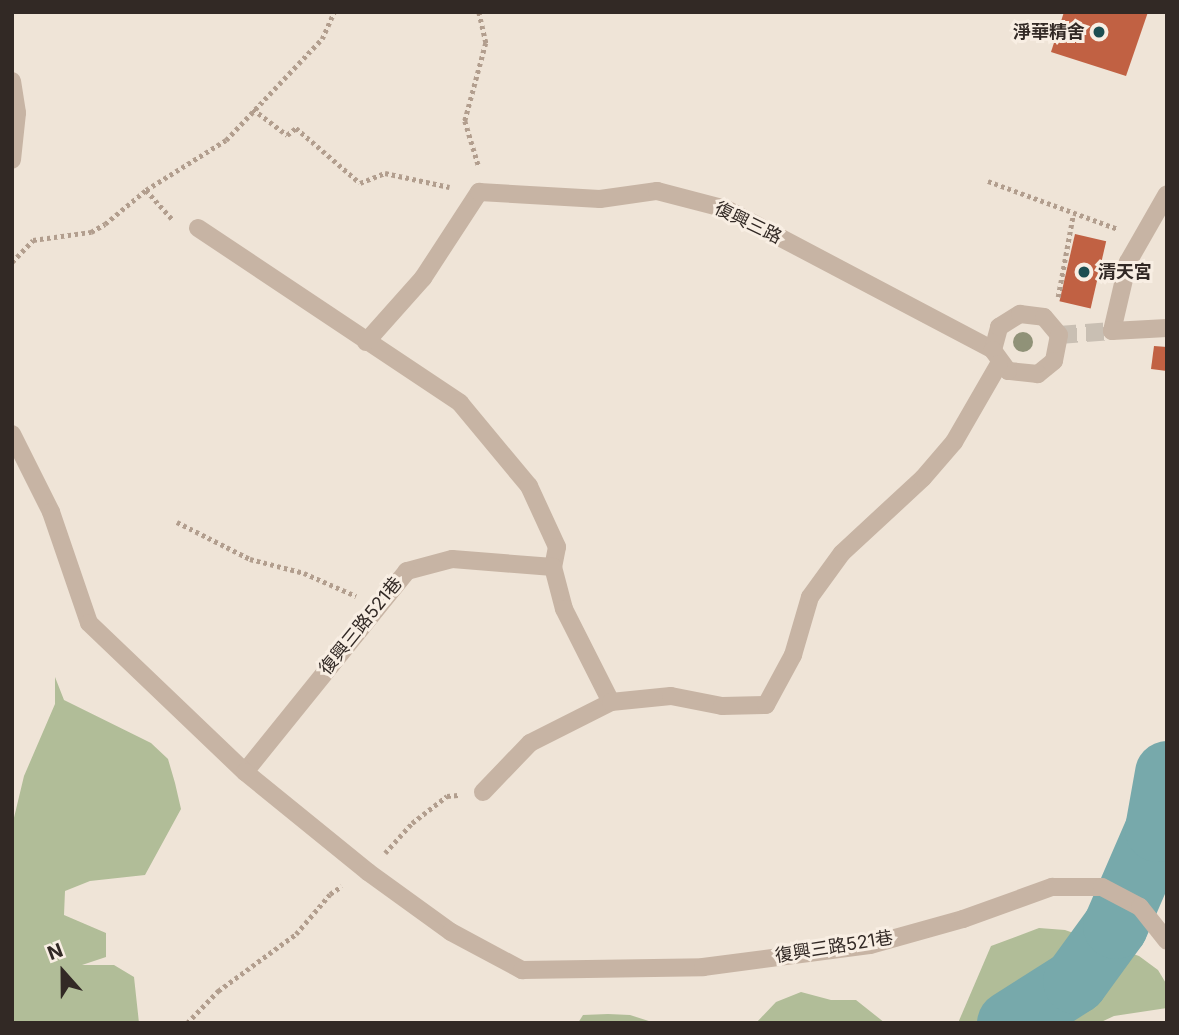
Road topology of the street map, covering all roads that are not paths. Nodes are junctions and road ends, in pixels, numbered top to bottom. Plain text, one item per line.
1 (12, 81) edge
2 (12, 160) edge
3 (1167, 194) edge
4 (198, 228) road end
5 (1167, 328) edge
6 (366, 342) junction
7 (996, 357) junction
8 (12, 434) edge
9 (553, 567) junction
10 (611, 702) junction
11 (245, 772) junction
12 (484, 792) road end
13 (1167, 941) edge

1 - 2 street
3 - 5 street
4 - 6 street
6 - 7 street, 復興三路
6 - 9 street
7 - 7 street, 復興三路
7 - 10 street
8 - 11 street, 復興三路521巷
9 - 10 street
9 - 11 street, 復興三路521巷
10 - 12 street
11 - 13 street, 復興三路521巷

